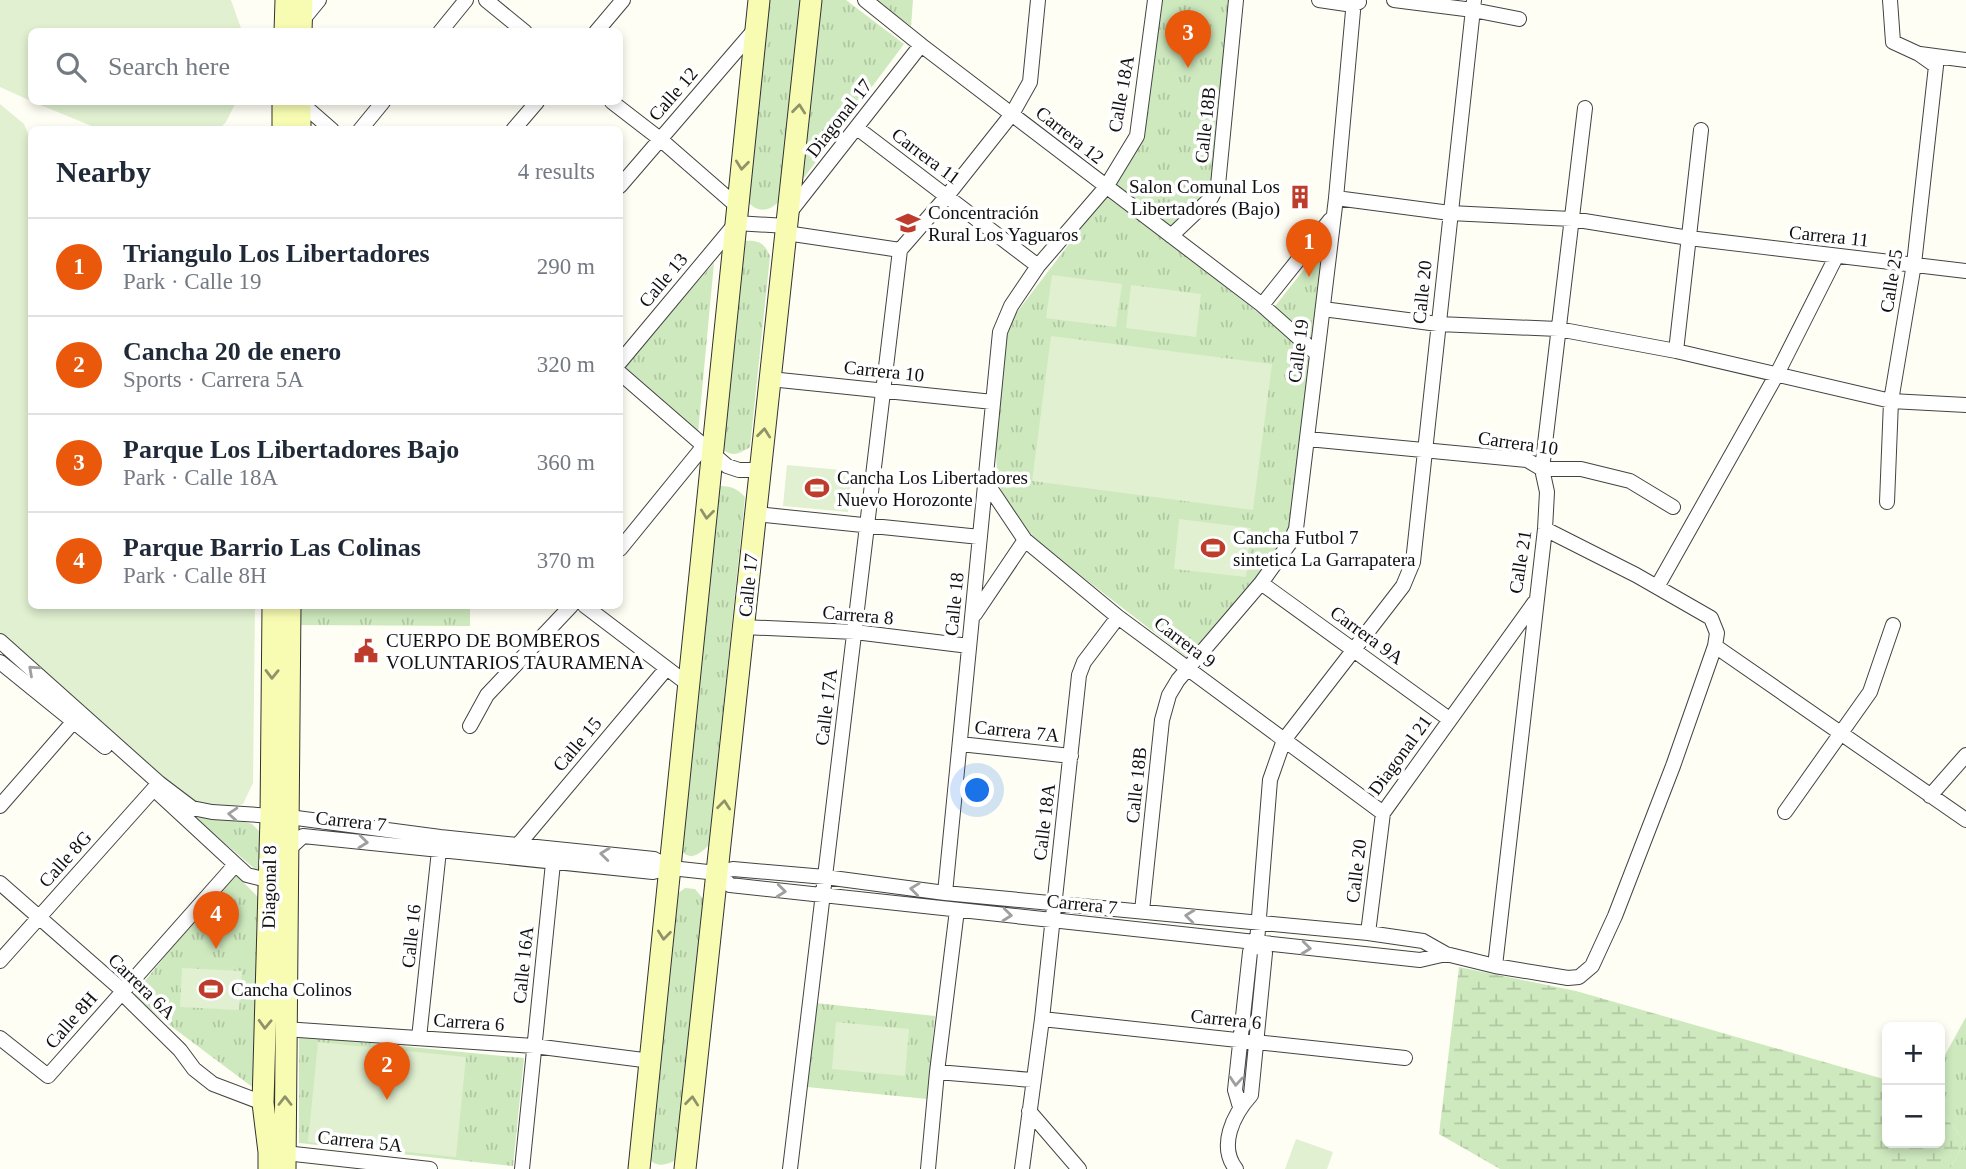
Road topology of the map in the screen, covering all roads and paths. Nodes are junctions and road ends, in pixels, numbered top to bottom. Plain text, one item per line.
1 (286, 0) edge
2 (302, 0) edge
3 (320, 0) edge
4 (466, 0) edge
5 (486, 0) edge
6 (623, 0) edge
7 (759, 0) edge
8 (811, 0) edge
9 (865, 0) edge
10 (1038, 0) edge
11 (1155, 0) edge
12 (1236, 0) edge
13 (1319, 0) edge
14 (1394, 0) edge
15 (1891, 0) edge
16 (1356, 2) edge
17 (1473, 5) edge
18 (1519, 19) dead end
19 (757, 27) junction
20 (296, 28) edge
21 (443, 28) edge
22 (520, 28) edge
23 (599, 28) edge
24 (921, 46) junction
25 (1919, 54) junction
26 (1966, 60) edge
27 (284, 105) edge
28 (300, 105) edge
29 (303, 105) edge
30 (381, 105) edge
31 (534, 105) edge
32 (616, 105) edge
33 (1585, 108) dead end
34 (1012, 114) junction
35 (283, 126) edge
36 (300, 126) edge
37 (327, 126) edge
38 (363, 126) edge
39 (516, 126) edge
40 (857, 128) junction
41 (1701, 130) dead end
42 (660, 139) junction
43 (623, 182) edge
44 (1106, 187) junction
45 (947, 196) junction
46 (1336, 198) junction
47 (1450, 213) junction
48 (737, 215) junction
49 (1331, 219) junction
50 (1572, 219) junction
51 (787, 225) junction
52 (1171, 236) junction
53 (1689, 238) junction
54 (900, 250) junction
55 (1836, 257) junction
56 (1914, 264) junction
57 (1038, 266) junction
58 (1966, 271) edge
59 (1262, 305) junction
60 (1323, 309) junction
61 (1004, 319) joint
62 (1438, 324) junction
63 (1558, 329) junction
64 (1676, 351) junction
65 (1317, 354) junction
66 (623, 358) edge
67 (1777, 374) junction
68 (623, 376) edge
69 (770, 379) junction
70 (884, 390) junction
71 (1891, 401) junction
72 (993, 402) junction
73 (1966, 405) edge
74 (1308, 439) junction
75 (1426, 451) junction
76 (708, 452) junction
77 (1542, 469) junction
78 (760, 470) junction
79 (986, 482) junction
80 (1887, 502) dead end
81 (1673, 507) dead end
82 (756, 514) junction
83 (867, 525) junction
84 (1545, 528) junction
85 (980, 537) junction
86 (1025, 540) junction
87 (623, 545) edge
88 (1261, 583) junction
89 (1657, 587) junction
90 (1535, 602) junction
91 (273, 609) edge
92 (290, 609) edge
93 (568, 609) edge
94 (589, 609) edge
95 (1118, 617) junction
96 (972, 618) junction
97 (1893, 625) dead end
98 (743, 627) junction
99 (855, 632) junction
100 (0, 641) edge
101 (970, 646) junction
102 (1715, 646) junction
103 (1352, 649) junction
104 (0, 662) edge
105 (666, 668) junction
106 (1187, 668) junction
107 (689, 685) junction
108 (1449, 719) junction
109 (74, 721) junction
110 (470, 726) dead end
111 (1842, 733) junction
112 (1284, 740) junction
113 (960, 744) junction
114 (1966, 755) edge
115 (1071, 756) junction
116 (156, 786) junction
117 (1930, 796) junction
118 (0, 806) edge
119 (1785, 812) dead end
120 (1382, 813) junction
121 (280, 817) junction
122 (1966, 820) edge
123 (440, 843) junction
124 (518, 845) junction
125 (554, 856) junction
126 (288, 859) junction
127 (235, 865) junction
128 (671, 867) junction
129 (717, 873) junction
130 (269, 877) junction
131 (825, 877) junction
132 (0, 883) edge
133 (946, 893) junction
134 (823, 895) junction
135 (1054, 904) junction
136 (957, 909) junction
137 (1142, 911) junction
138 (39, 917) junction
139 (1051, 920) junction
140 (1258, 922) junction
141 (1368, 933) junction
142 (1257, 942) junction
143 (1446, 954) junction
144 (0, 961) edge
145 (1495, 966) junction
146 (122, 990) junction
147 (1042, 1019) junction
148 (284, 1028) junction
149 (0, 1038) edge
150 (419, 1038) junction
151 (1240, 1040) junction
152 (1256, 1042) junction
153 (534, 1046) junction
154 (1405, 1058) dead end
155 (651, 1060) junction
156 (936, 1072) junction
157 (1032, 1080) junction
158 (263, 1103) junction
159 (1238, 1110) junction
160 (1029, 1111) junction
161 (285, 1161) edge
162 (405, 1167) edge
163 (269, 1169) edge
164 (430, 1169) edge
165 (522, 1169) edge
166 (639, 1169) edge
167 (685, 1169) edge
168 (790, 1169) edge
169 (928, 1169) edge
170 (1022, 1169) edge
171 (1079, 1169) edge
172 (1236, 1169) edge

1 - 20 street
2 - 20 street
3 - 20 street
4 - 21 street
5 - 22 street
6 - 23 street
7 - 19 street
51 -> 8 street, Calle 17
9 - 24 street, Carrera 12
10 - 34 street
11 - 44 street, Calle 18A
12 - 52 street, Calle 18B
13 - 16 street
14 - 17 street
15 - 25 street
16 - 46 street, Calle 19
17 - 18 street
17 - 47 street, Calle 20
19 - 42 street, Calle 12
19 -> 48 street
24 - 34 street, Carrera 12
24 - 40 street, Diagonal 17
25 - 26 street
25 - 56 street, Calle 25
27 - 35 street
28 - 36 street
29 - 37 street
30 - 38 street
31 - 39 street
32 - 42 street
33 - 50 street, Calle 21
34 - 44 street, Carrera 12
34 - 45 street
40 - 45 street, Carrera 11
40 - 51 street, Diagonal 17
41 - 53 street
42 - 43 street, Calle 12
42 - 48 street
44 - 52 street, Carrera 12
44 - 57 street, Calle 18A
45 - 54 street
45 - 57 street, Carrera 11
46 - 47 street
46 - 49 street, Calle 19
47 - 50 street, Carrera 11
47 - 62 street, Calle 20
48 - 51 street
48 - 66 street, Calle 13
48 - 76 street
49 - 59 street
49 - 60 street, Calle 19
50 - 53 street, Carrera 11
50 - 63 street, Calle 21
51 - 54 street
51 - 69 street, Calle 17
52 - 59 street, Carrera 12
53 - 55 street, Carrera 11
53 - 64 street
54 - 70 street, Calle 17A
55 - 56 street, Carrera 11
55 - 67 street
56 - 58 street, Carrera 11
56 - 71 street, Calle 25
57 - 61 street, Calle 18A
59 - 65 street, Carrera 12
60 - 62 street
60 - 65 street, Calle 19
61 - 72 street, Calle 18
62 - 63 street
62 - 75 street, Calle 20
63 - 64 street
63 - 77 street, Calle 21
64 - 67 street
65 - 74 street, Calle 19
67 - 71 street
67 - 89 street
68 - 76 street
69 - 70 street, Carrera 10
78 -> 69 street, Calle 17
70 - 72 street, Carrera 10
70 - 83 street, Calle 17A
71 - 73 street
71 - 80 street, Calle 25
72 - 79 street, Calle 18
74 - 75 street, Carrera 10
74 - 88 street, Calle 19
75 - 77 street, Carrera 10
75 - 103 street, Calle 20
76 - 78 street
76 - 87 street
76 -> 107 street
77 - 81 street, Carrera 10
77 - 84 street, Calle 21
78 - 82 street, Calle 17
79 - 85 street, Calle 18
79 - 86 street, Carrera 9
82 - 83 street
82 - 98 street, Calle 17
83 - 85 street
83 - 99 street, Calle 17A
84 - 89 street
84 - 90 street, Calle 21
85 - 96 street, Calle 18
86 - 95 street, Carrera 9
86 - 96 street
88 - 103 street, Carrera 9A
88 - 106 street, Calle 19
89 - 102 street
90 - 108 street, Calle 21
90 - 145 street
91 -> 121 street, Diagonal 8
92 - 121 street, Diagonal 8
93 - 110 street
94 - 105 street
95 - 106 street, Carrera 9
95 - 115 street, Calle 18A
96 - 101 street, Calle 18
97 - 111 street
98 - 99 street, Carrera 8
129 -> 98 street, Calle 17
99 - 101 street, Carrera 8
99 - 131 street, Calle 17A
116 -> 100 street, Carrera 7
101 - 113 street, Calle 18
102 - 111 street
102 - 145 street, Carrera 7
103 - 108 street, Carrera 9A
103 - 112 street
104 - 109 street, Carrera 7
105 - 107 street
105 - 124 street, Calle 15
106 - 112 street, Carrera 9
106 - 137 street, Calle 18B
107 - 128 street
108 - 120 street, Diagonal 21
109 - 116 street, Carrera 7
109 - 118 street
111 - 117 street
111 - 119 street
112 - 120 street, Carrera 9
112 - 140 street
113 - 115 street, Carrera 7A
113 - 133 street, Calle 18
114 - 117 street
115 - 135 street, Calle 18A
121 -> 116 street, Carrera 7
116 - 127 street, Carrera 7
116 - 138 street, Calle 8G
117 - 122 street
120 - 141 street, Calle 20
121 - 123 street, Carrera 7
121 - 126 street, Diagonal 8
121 - 130 street, Diagonal 8
123 - 124 street, Carrera 7
123 - 125 street, Carrera 7
126 -> 123 street, Carrera 7
123 - 150 street, Calle 16
124 - 125 street, Carrera 7
125 - 128 street, Carrera 7
125 - 153 street, Calle 16A
126 - 130 street, Carrera 7
126 - 148 street, Diagonal 8
127 - 130 street, Carrera 7
127 - 146 street, Calle 8H
128 - 129 street, Carrera 7
128 -> 155 street
129 - 131 street, Carrera 7
129 -> 134 street, Carrera 7
167 -> 129 street, Calle 17
130 -> 158 street, Diagonal 8
133 -> 131 street, Carrera 7
131 - 134 street, Calle 17A
132 - 138 street, Carrera 6A
133 - 135 street, Carrera 7
134 - 136 street, Carrera 7
134 - 168 street, Calle 17A
135 - 137 street, Carrera 7
135 - 139 street, Calle 18A
136 -> 139 street, Carrera 7
136 - 156 street
140 -> 137 street, Carrera 7
138 - 144 street, Calle 8G
138 - 146 street, Carrera 6A
139 - 142 street, Carrera 7
139 - 147 street, Calle 18A
140 - 141 street, Carrera 7
140 - 142 street
141 - 143 street, Carrera 7
142 -> 143 street, Carrera 7
142 - 151 street
142 - 152 street
143 - 145 street, Carrera 7
146 - 149 street, Calle 8H
146 - 158 street, Carrera 6A
147 - 151 street, Carrera 6
147 - 157 street, Calle 18A
148 - 150 street, Carrera 6
161 -> 148 street, Diagonal 8
150 - 153 street, Carrera 6
151 - 152 street, Carrera 6
151 -> 159 street
152 - 154 street, Carrera 6
152 - 159 street
153 - 155 street, Carrera 6
153 - 165 street, Calle 16A
155 - 166 street
156 - 157 street
156 - 169 street
157 - 160 street, Calle 18A
158 - 163 street, Diagonal 8
159 - 172 street
160 - 170 street, Calle 18A
160 - 171 street
161 - 162 street, Carrera 5A
162 - 164 street, Carrera 5A

